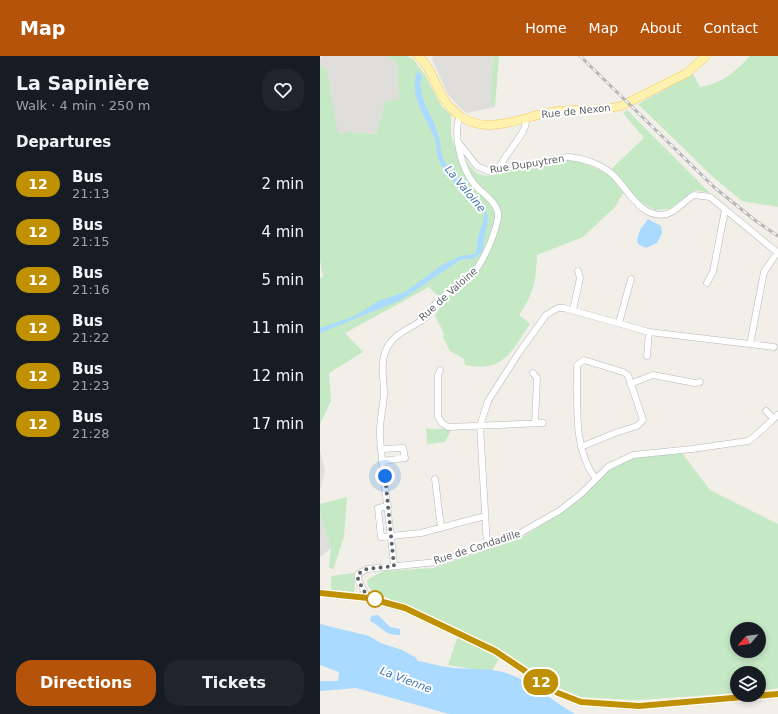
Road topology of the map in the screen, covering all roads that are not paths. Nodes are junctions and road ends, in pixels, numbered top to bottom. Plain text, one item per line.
1 (418, 56) edge
2 (706, 56) edge
3 (460, 116) junction
4 (526, 118) junction
5 (458, 142) junction
6 (499, 169) junction
7 (725, 210) junction
8 (778, 253) edge
9 (578, 271) dead end
10 (631, 279) dead end
11 (707, 282) dead end
12 (573, 310) junction
13 (619, 323) junction
14 (649, 332) junction
15 (750, 344) junction
16 (774, 347) dead end
17 (647, 356) dead end
18 (440, 370) dead end
19 (533, 373) dead end
20 (700, 382) dead end
21 (630, 384) junction
22 (766, 411) dead end
23 (776, 420) edge
24 (535, 423) junction
25 (543, 423) dead end
26 (480, 426) junction
27 (582, 447) junction
28 (382, 449) junction
29 (383, 461) junction
30 (435, 479) dead end
31 (596, 479) junction
32 (388, 506) junction
33 (485, 516) junction
34 (441, 528) junction
35 (391, 536) junction
36 (487, 546) junction
37 (394, 566) junction
38 (320, 593) edge
39 (368, 598) junction
40 (778, 694) edge

1 - 3 main road, Rue de Nexon
2 - 4 main road, Rue de Nexon
3 - 4 main road, Rue de Nexon
3 - 5 street, Rue de Valoine
4 - 6 street
5 - 6 street, Rue Dupuytren
5 - 28 street, Rue de Valoine
6 - 7 street, Rue Dupuytren
7 - 8 street, Rue Dupuytren
7 - 11 street
8 - 15 street
9 - 12 street
10 - 13 street
12 - 13 street
12 - 26 street
13 - 14 street
14 - 15 street
14 - 17 street
15 - 16 street
18 - 26 street
19 - 24 street
20 - 21 street
21 - 27 street
21 - 27 street
22 - 23 street
23 - 31 street, Rue de Condadille
24 - 25 street
24 - 26 street
26 - 33 street
27 - 31 street
28 - 29 street, Rue de Valoine
28 - 29 street
29 - 32 street, Rue de Valoine
30 - 34 street
31 - 36 street, Rue de Condadille
32 - 35 street, Rue de Valoine
32 - 35 street
33 - 34 street
33 - 36 street
34 - 35 street
35 - 37 street, Rue de Valoine
36 - 37 street, Rue de Condadille
37 - 39 street, Rue de Condadille
38 - 39 main road
39 - 40 main road

